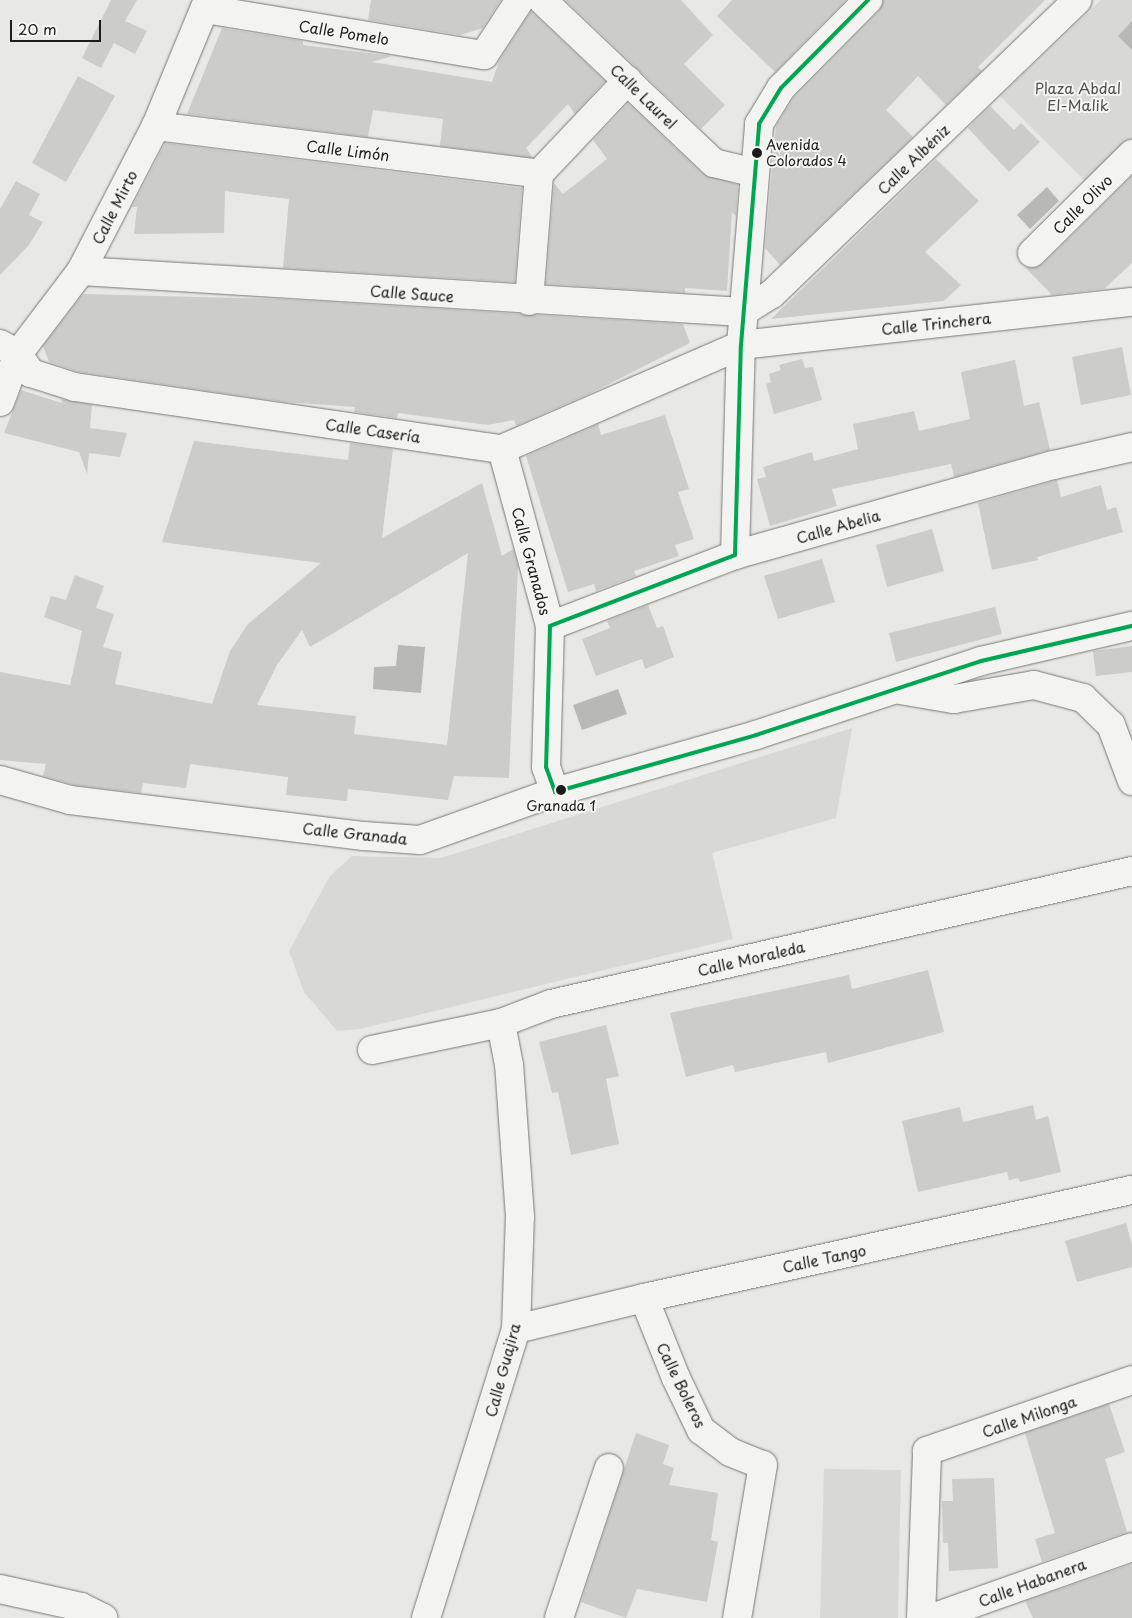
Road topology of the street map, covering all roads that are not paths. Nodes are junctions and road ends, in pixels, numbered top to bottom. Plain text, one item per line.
1 (520, 0) edge
2 (542, 0) edge
3 (868, 0) edge
4 (1078, 0) edge
5 (206, 4) edge
6 (628, 80) junction
7 (156, 126) junction
8 (1132, 154) edge
9 (755, 173) junction
10 (539, 174) junction
11 (1032, 253) dead end
12 (81, 271) junction
13 (529, 300) junction
14 (1132, 302) edge
15 (743, 312) junction
16 (741, 345) junction
17 (9, 349) edge
18 (0, 402) edge
19 (1132, 448) edge
20 (502, 449) junction
21 (734, 555) junction
22 (550, 626) junction
23 (1132, 626) edge
24 (900, 690) junction
25 (0, 780) edge
26 (1132, 781) edge
27 (555, 792) junction
28 (1132, 870) edge
29 (501, 1024) junction
30 (372, 1050) dead end
31 (1132, 1190) edge
32 (644, 1298) junction
33 (516, 1329) junction
34 (1132, 1380) edge
35 (609, 1468) dead end
36 (1132, 1547) edge
37 (0, 1589) edge
38 (104, 1618) edge
39 (426, 1618) edge
40 (559, 1618) edge
41 (737, 1618) edge
42 (921, 1618) edge
43 (932, 1618) edge

1 - 5 street, Calle Pomelo
2 - 6 street, Calle Laurel
3 - 9 street
4 - 15 street, Calle Albéniz
5 - 7 street, Calle Mirto
6 - 9 street, Calle Laurel
6 - 10 street
7 - 10 street, Calle Limón
7 - 12 street, Calle Mirto
8 - 11 street, Calle Olivo
9 - 15 street
10 - 13 street
12 - 13 street, Calle Sauce
12 - 17 street, Calle Mirto
13 - 15 street, Calle Sauce
14 - 16 street, Calle Trinchera
15 - 16 street
16 - 20 street
16 - 21 street
17 - 18 street, Calle Mirto
17 - 20 street, Calle Casería
19 - 21 street, Calle Abelia
20 - 22 street, Calle Granados
21 - 22 street, Calle Abelia
22 - 27 street, Calle Granados
23 - 24 street, Calle Granada
24 - 26 street
24 - 27 street, Calle Granada
25 - 27 street, Calle Granada
28 - 29 street, Calle Moraleda
29 - 30 street, Calle Moraleda
29 - 33 street, Calle Guajira
31 - 32 street, Calle Tango
32 - 33 street, Calle Tango
32 - 41 street, Calle Boleros
33 - 39 street, Calle Guajira
34 - 42 street, Calle Milonga
35 - 40 street
36 - 43 street, Calle Habanera
37 - 38 street

